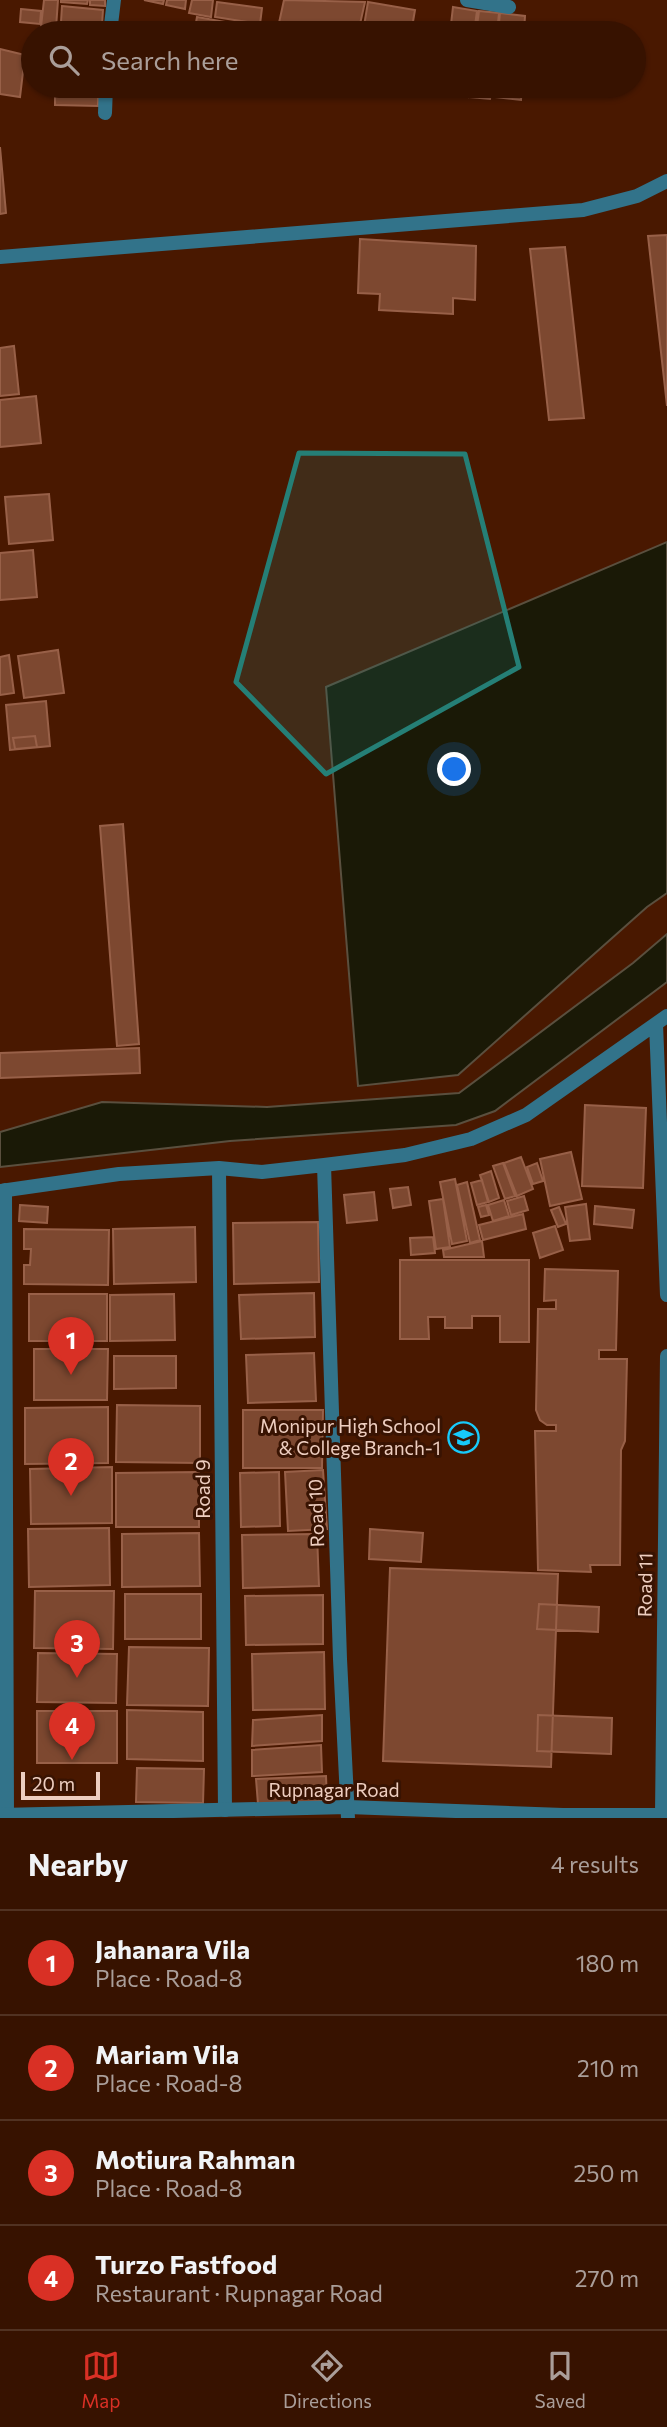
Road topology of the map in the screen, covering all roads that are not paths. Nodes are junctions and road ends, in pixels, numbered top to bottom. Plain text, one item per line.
1 (114, 0) edge
2 (467, 0) edge
3 (509, 7) dead end
4 (111, 21) edge
5 (106, 98) edge
6 (105, 113) dead end
7 (667, 181) edge
8 (0, 257) edge
9 (662, 1020) edge
10 (324, 1166) junction
11 (219, 1168) junction
12 (3, 1190) edge
13 (667, 1295) edge
14 (667, 1356) edge
15 (225, 1810) junction
16 (348, 1812) edge
17 (664, 1814) edge
18 (3, 1815) edge
19 (145, 1815) edge
20 (563, 1817) edge

1 - 4 street
2 - 3 street
5 - 6 street
7 - 8 street
9 - 10 street
9 - 13 street
10 - 11 street
10 - 16 street, Road 10
11 - 12 street
11 - 15 street, Road 9
12 - 18 street
14 - 17 street, Road 11
15 - 16 street, Rupnagar Road
15 - 19 street, Rupnagar Road
16 - 20 street, Rupnagar Road
17 - 20 street, Rupnagar Road
18 - 19 street, Rupnagar Road

